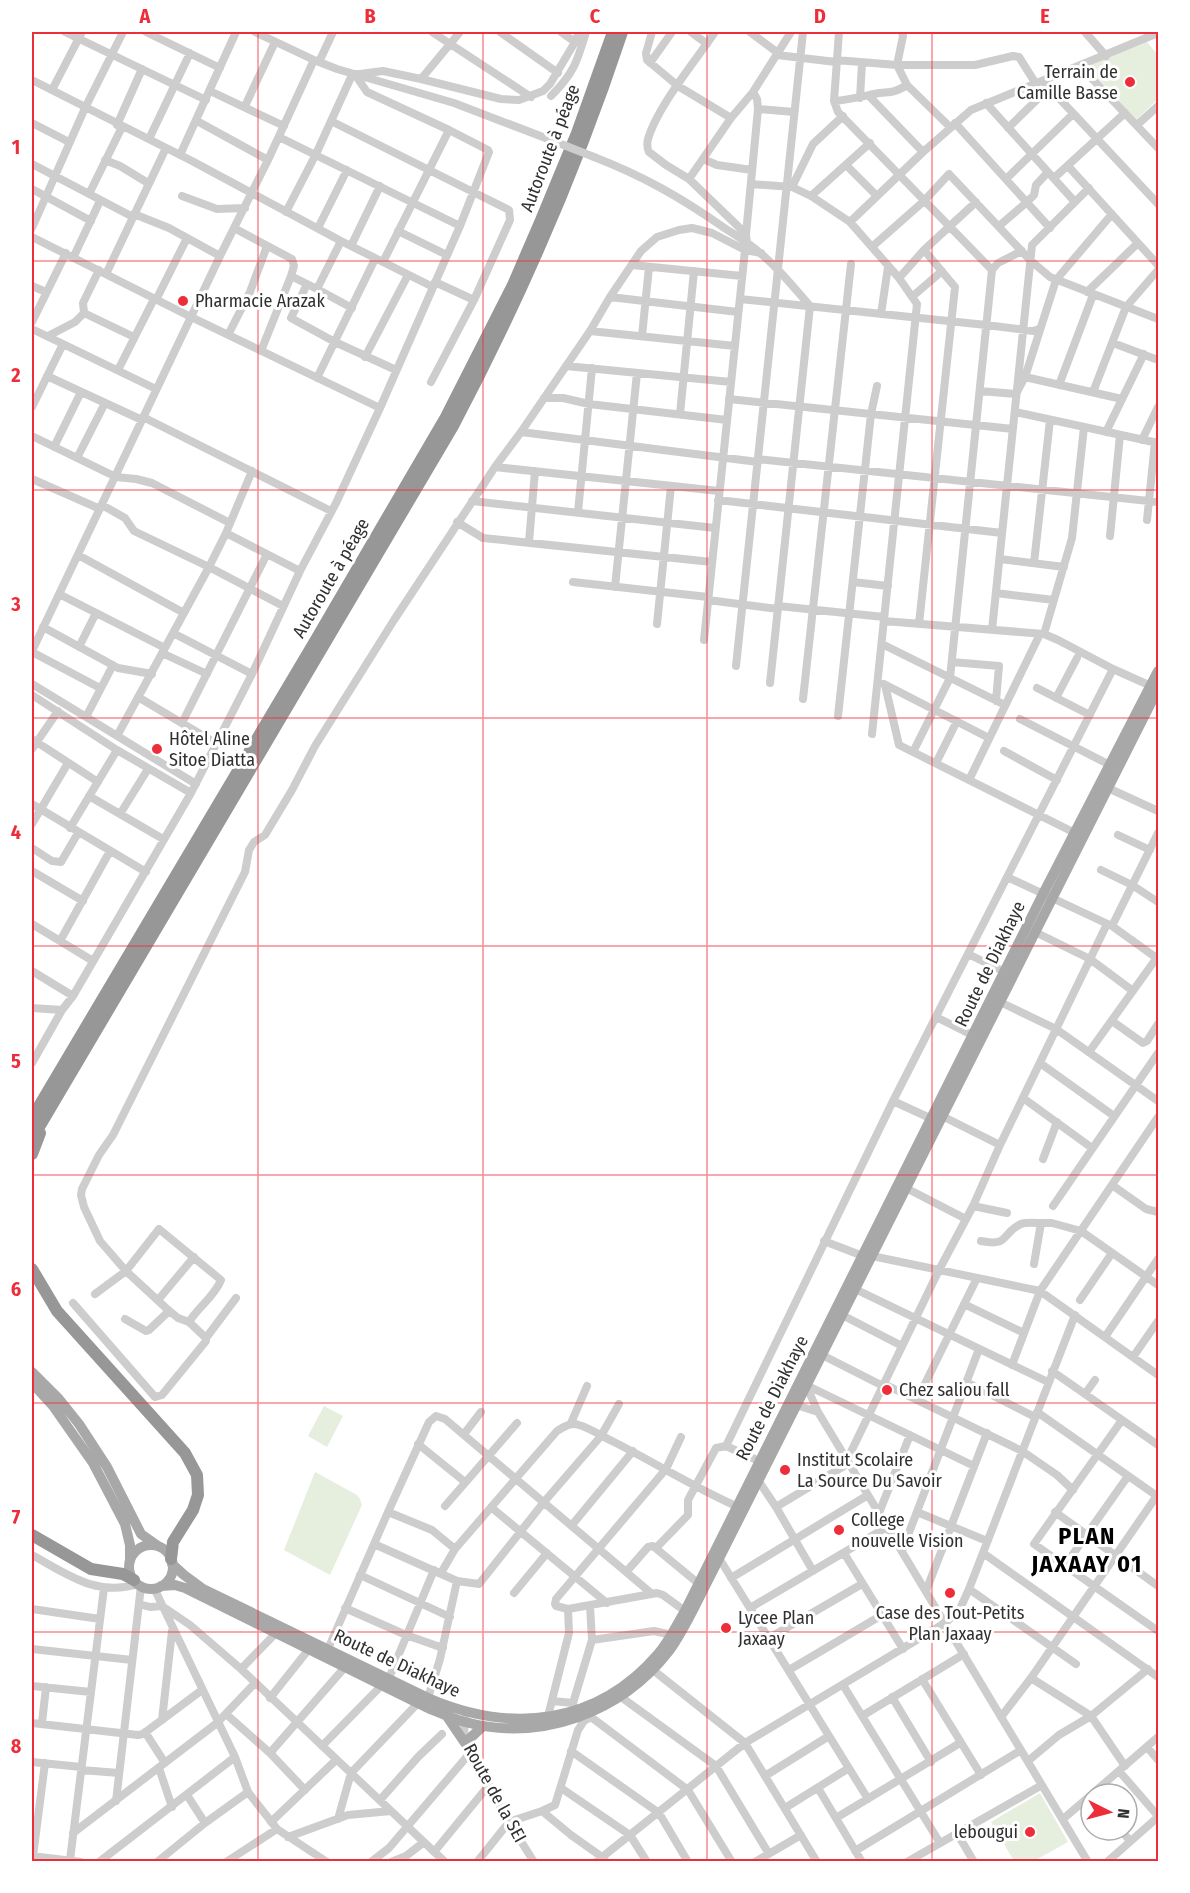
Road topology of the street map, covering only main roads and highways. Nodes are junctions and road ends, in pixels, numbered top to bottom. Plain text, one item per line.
1 (612, 32) edge
2 (622, 32) edge
3 (1158, 671) edge
4 (1156, 691) edge
5 (1048, 896) junction
6 (55, 1100) junction
7 (33, 1115) edge
8 (937, 1117) junction
9 (32, 1139) edge
10 (32, 1154) edge
11 (867, 1256) junction
12 (32, 1269) edge
13 (32, 1372) edge
14 (32, 1383) edge
15 (803, 1383) junction
16 (792, 1404) junction
17 (32, 1535) edge
18 (158, 1546) junction
19 (130, 1561) junction
20 (172, 1561) junction
21 (137, 1583) junction
22 (157, 1587) junction
23 (386, 1682) junction
24 (423, 1700) junction
25 (446, 1715) junction
26 (465, 1717) junction
27 (483, 1726) junction

1 - 7 highway, Autoroute à péage
2 - 6 highway
3 - 4 main road, Route de Diakhaye
4 - 5 main road, Route de Diakhaye
4 - 5 main road, Route de Diakhaye
5 - 8 main road, Route de Diakhaye
5 - 8 main road, Route de Diakhaye
6 - 9 highway
6 - 10 highway
8 - 11 main road, Route de Diakhaye
8 - 11 main road, Route de Diakhaye
11 - 15 main road, Route de Diakhaye
11 - 15 main road, Route de Diakhaye
12 - 20 highway
13 - 18 main road
14 - 19 main road
15 - 16 main road, Route de Diakhaye
16 - 26 main road, Route de Diakhaye
16 - 27 main road, Route de Diakhaye
17 - 21 highway
18 - 19 main road
18 - 20 main road
19 - 21 main road
20 - 22 main road
20 - 23 main road, Route de Diakhaye
21 - 22 main road
22 - 23 main road, Route de Diakhaye
23 - 24 main road, Route de Diakhaye
24 - 25 main road, Route de Diakhaye
24 - 26 main road, Route de Diakhaye
25 - 26 main road, Route de Diakhaye
25 - 27 main road
26 - 27 main road, Route de Diakhaye

